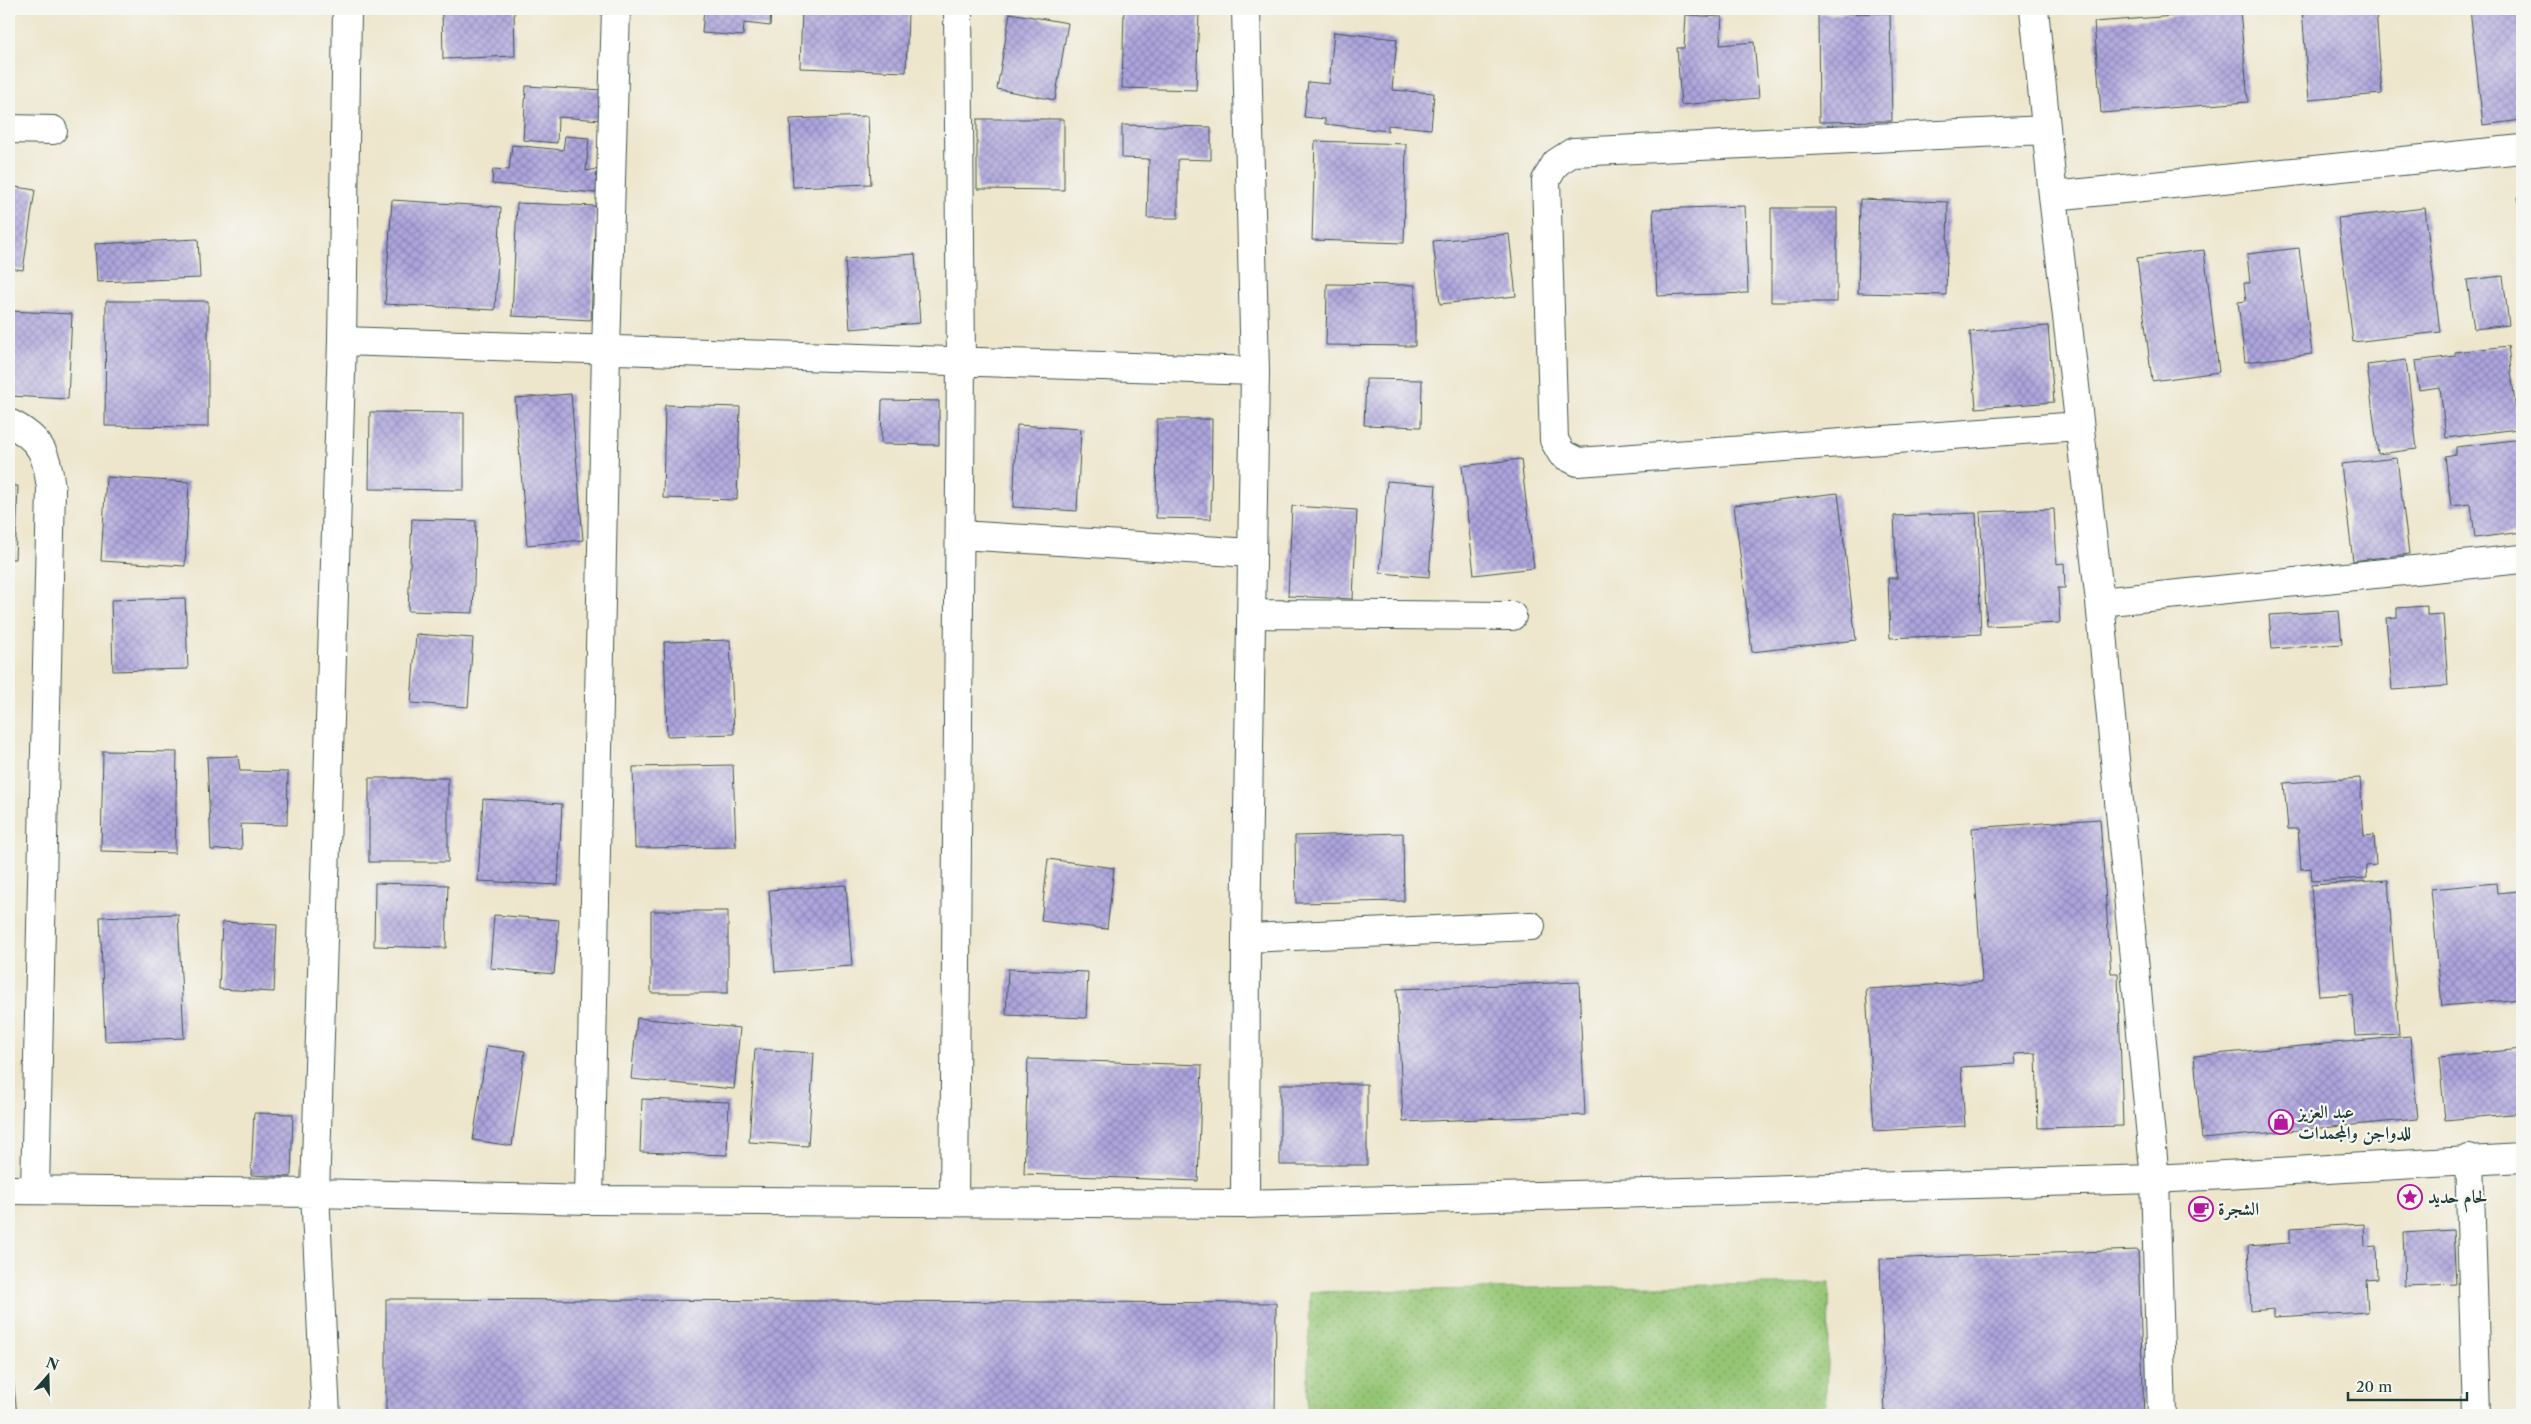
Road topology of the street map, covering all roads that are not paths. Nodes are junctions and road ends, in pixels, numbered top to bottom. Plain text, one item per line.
1 (347, 9) edge
2 (616, 9) edge
3 (958, 9) edge
4 (1246, 9) edge
5 (2034, 9) edge
6 (9, 130) edge
7 (53, 130) dead end
8 (2046, 130) junction
9 (2522, 149) edge
10 (2053, 196) junction
11 (342, 341) junction
12 (606, 350) junction
13 (961, 362) junction
14 (1255, 371) junction
15 (9, 424) edge
16 (2079, 426) junction
17 (960, 535) junction
18 (1252, 553) junction
19 (2522, 559) edge
20 (2100, 602) junction
21 (1251, 614) junction
22 (1512, 616) dead end
23 (1531, 926) dead end
24 (1246, 938) junction
25 (2522, 1158) edge
26 (2469, 1159) junction
27 (2156, 1179) junction
28 (22, 1190) edge
29 (315, 1193) junction
30 (589, 1200) junction
31 (954, 1202) junction
32 (1245, 1204) junction
33 (326, 1415) edge
34 (2162, 1415) edge
35 (2477, 1415) edge

1 - 11 street
2 - 12 street
3 - 13 street
4 - 14 street
5 - 8 street
6 - 7 street
8 - 10 street
8 - 16 street
9 - 10 street
10 - 16 street
11 - 12 street
11 - 29 street
12 - 13 street
12 - 30 street
13 - 14 street
13 - 17 street
14 - 18 street
15 - 28 street
16 - 20 street
17 - 18 street
17 - 31 street
18 - 21 street
19 - 20 street
20 - 27 street
21 - 22 street
21 - 24 street
23 - 24 street
24 - 32 street
25 - 26 street
26 - 27 street
26 - 35 street
27 - 32 street
27 - 34 street
28 - 29 street
29 - 30 street
29 - 33 street
30 - 31 street
31 - 32 street

